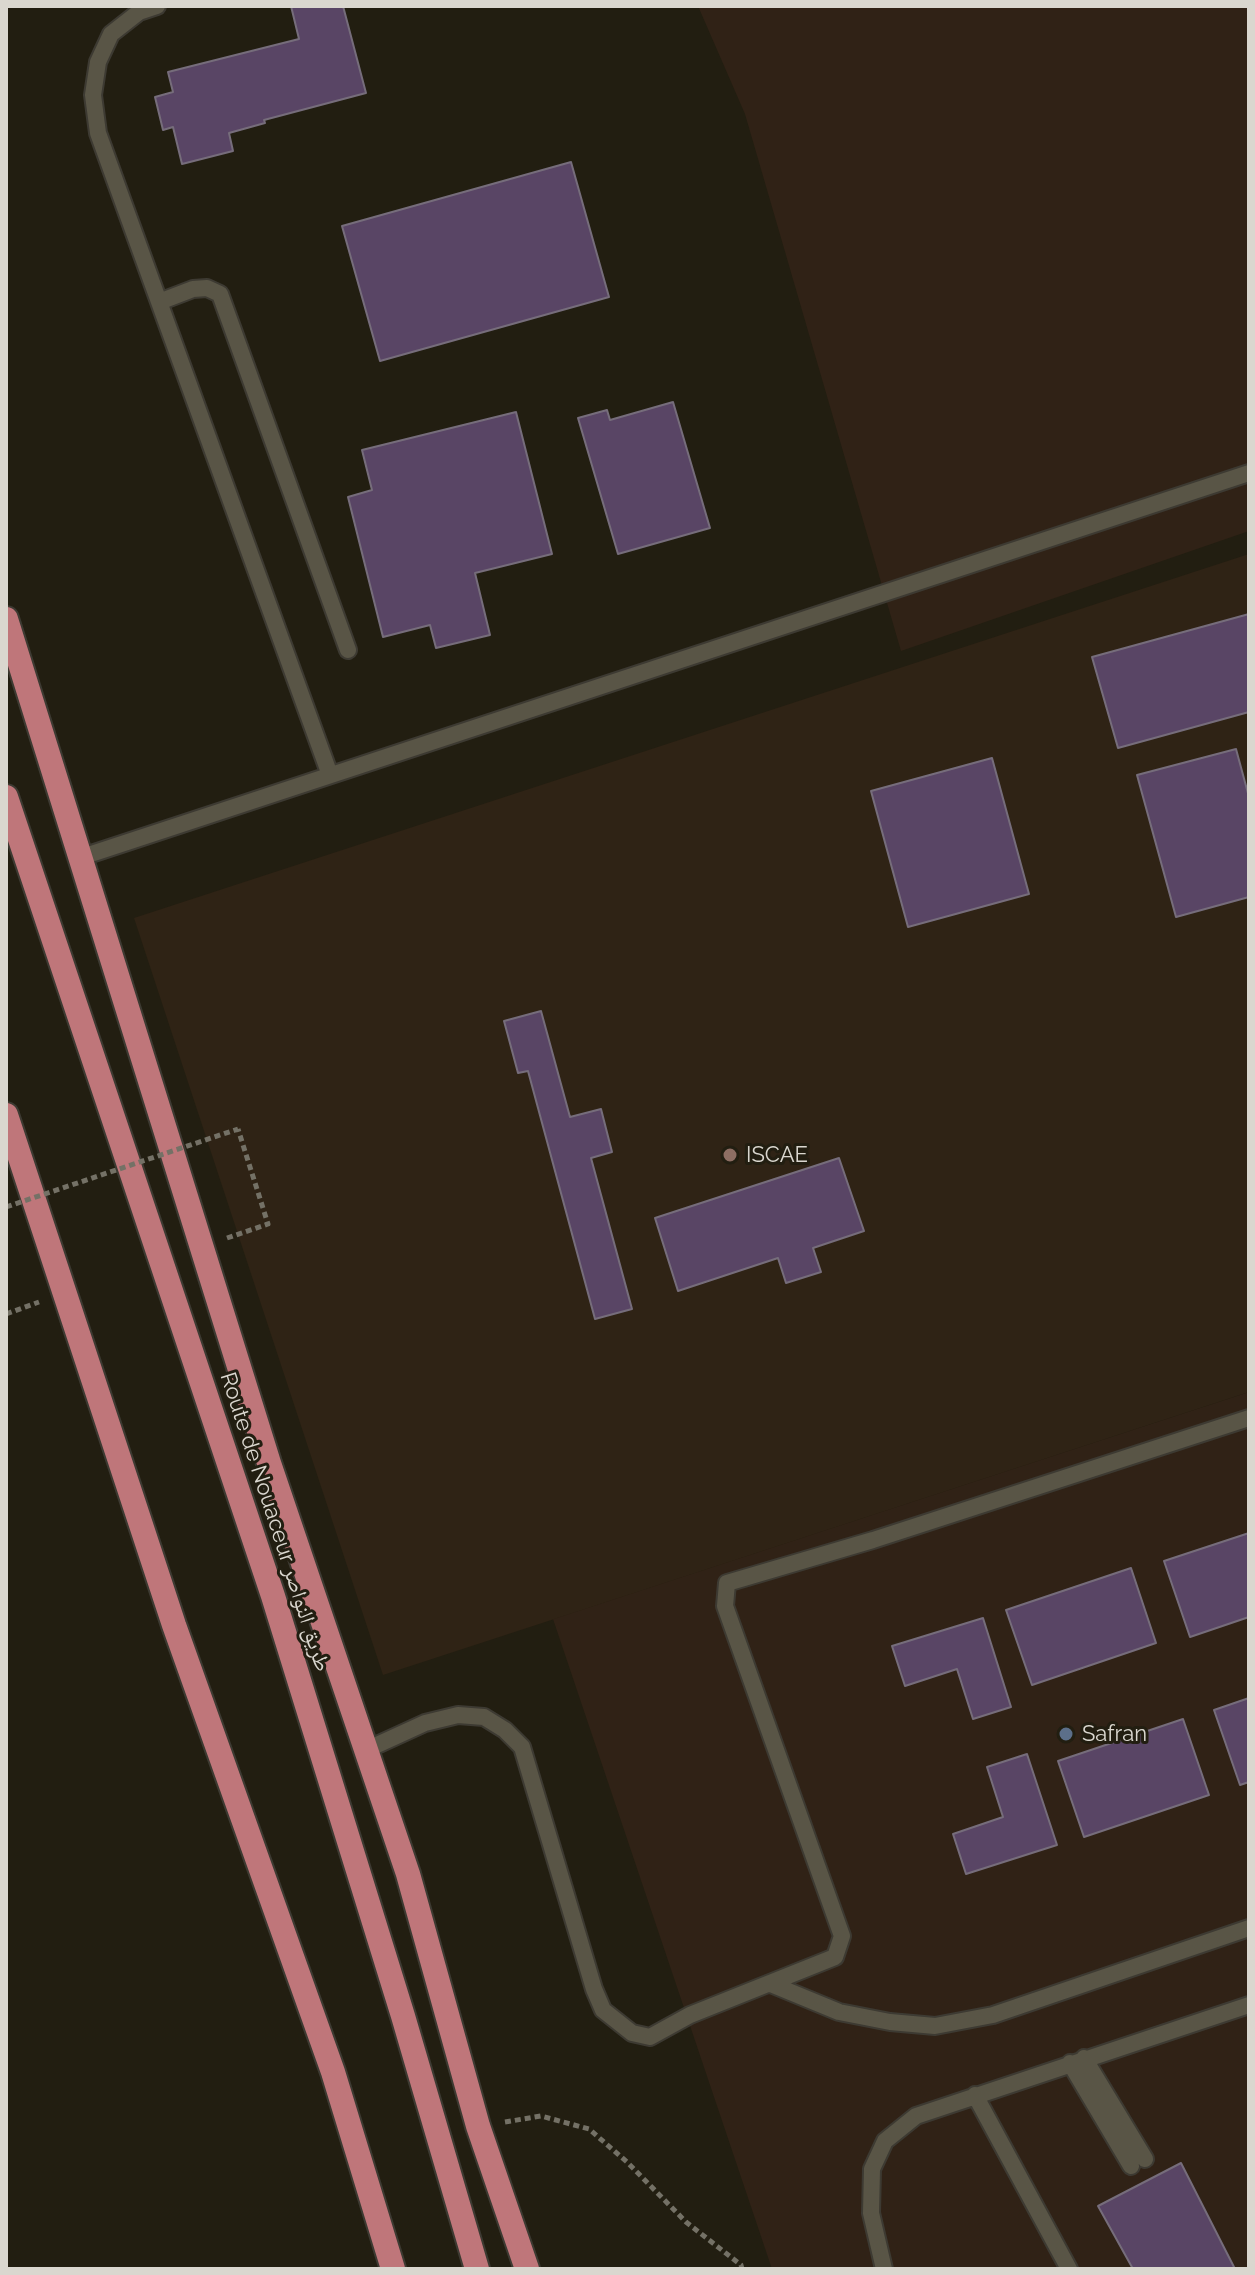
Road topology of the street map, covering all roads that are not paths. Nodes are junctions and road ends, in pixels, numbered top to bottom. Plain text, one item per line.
1 (157, 6) edge
2 (159, 302) junction
3 (1249, 473) edge
4 (6, 619) edge
5 (348, 650) dead end
6 (330, 775) junction
7 (6, 797) edge
8 (82, 857) junction
9 (6, 1115) edge
10 (1249, 1418) edge
11 (366, 1750) junction
12 (1249, 1928) edge
13 (771, 1984) junction
14 (1249, 2005) edge
15 (1077, 2060) junction
16 (975, 2095) junction
17 (1138, 2163) dead end
18 (393, 2269) edge
19 (477, 2269) edge
20 (527, 2269) edge
21 (884, 2269) edge
22 (1069, 2269) edge

1 - 2 lane
2 - 5 lane
2 - 6 lane
3 - 6 lane
4 - 8 highway
6 - 8 lane
7 - 19 highway, Route de Nouaceur طريق النواصر
8 - 11 highway
9 - 18 highway
10 - 13 lane
11 - 13 lane
11 - 20 highway
12 - 13 lane
14 - 15 lane
15 - 16 lane
15 - 17 lane
16 - 21 lane
16 - 22 lane

